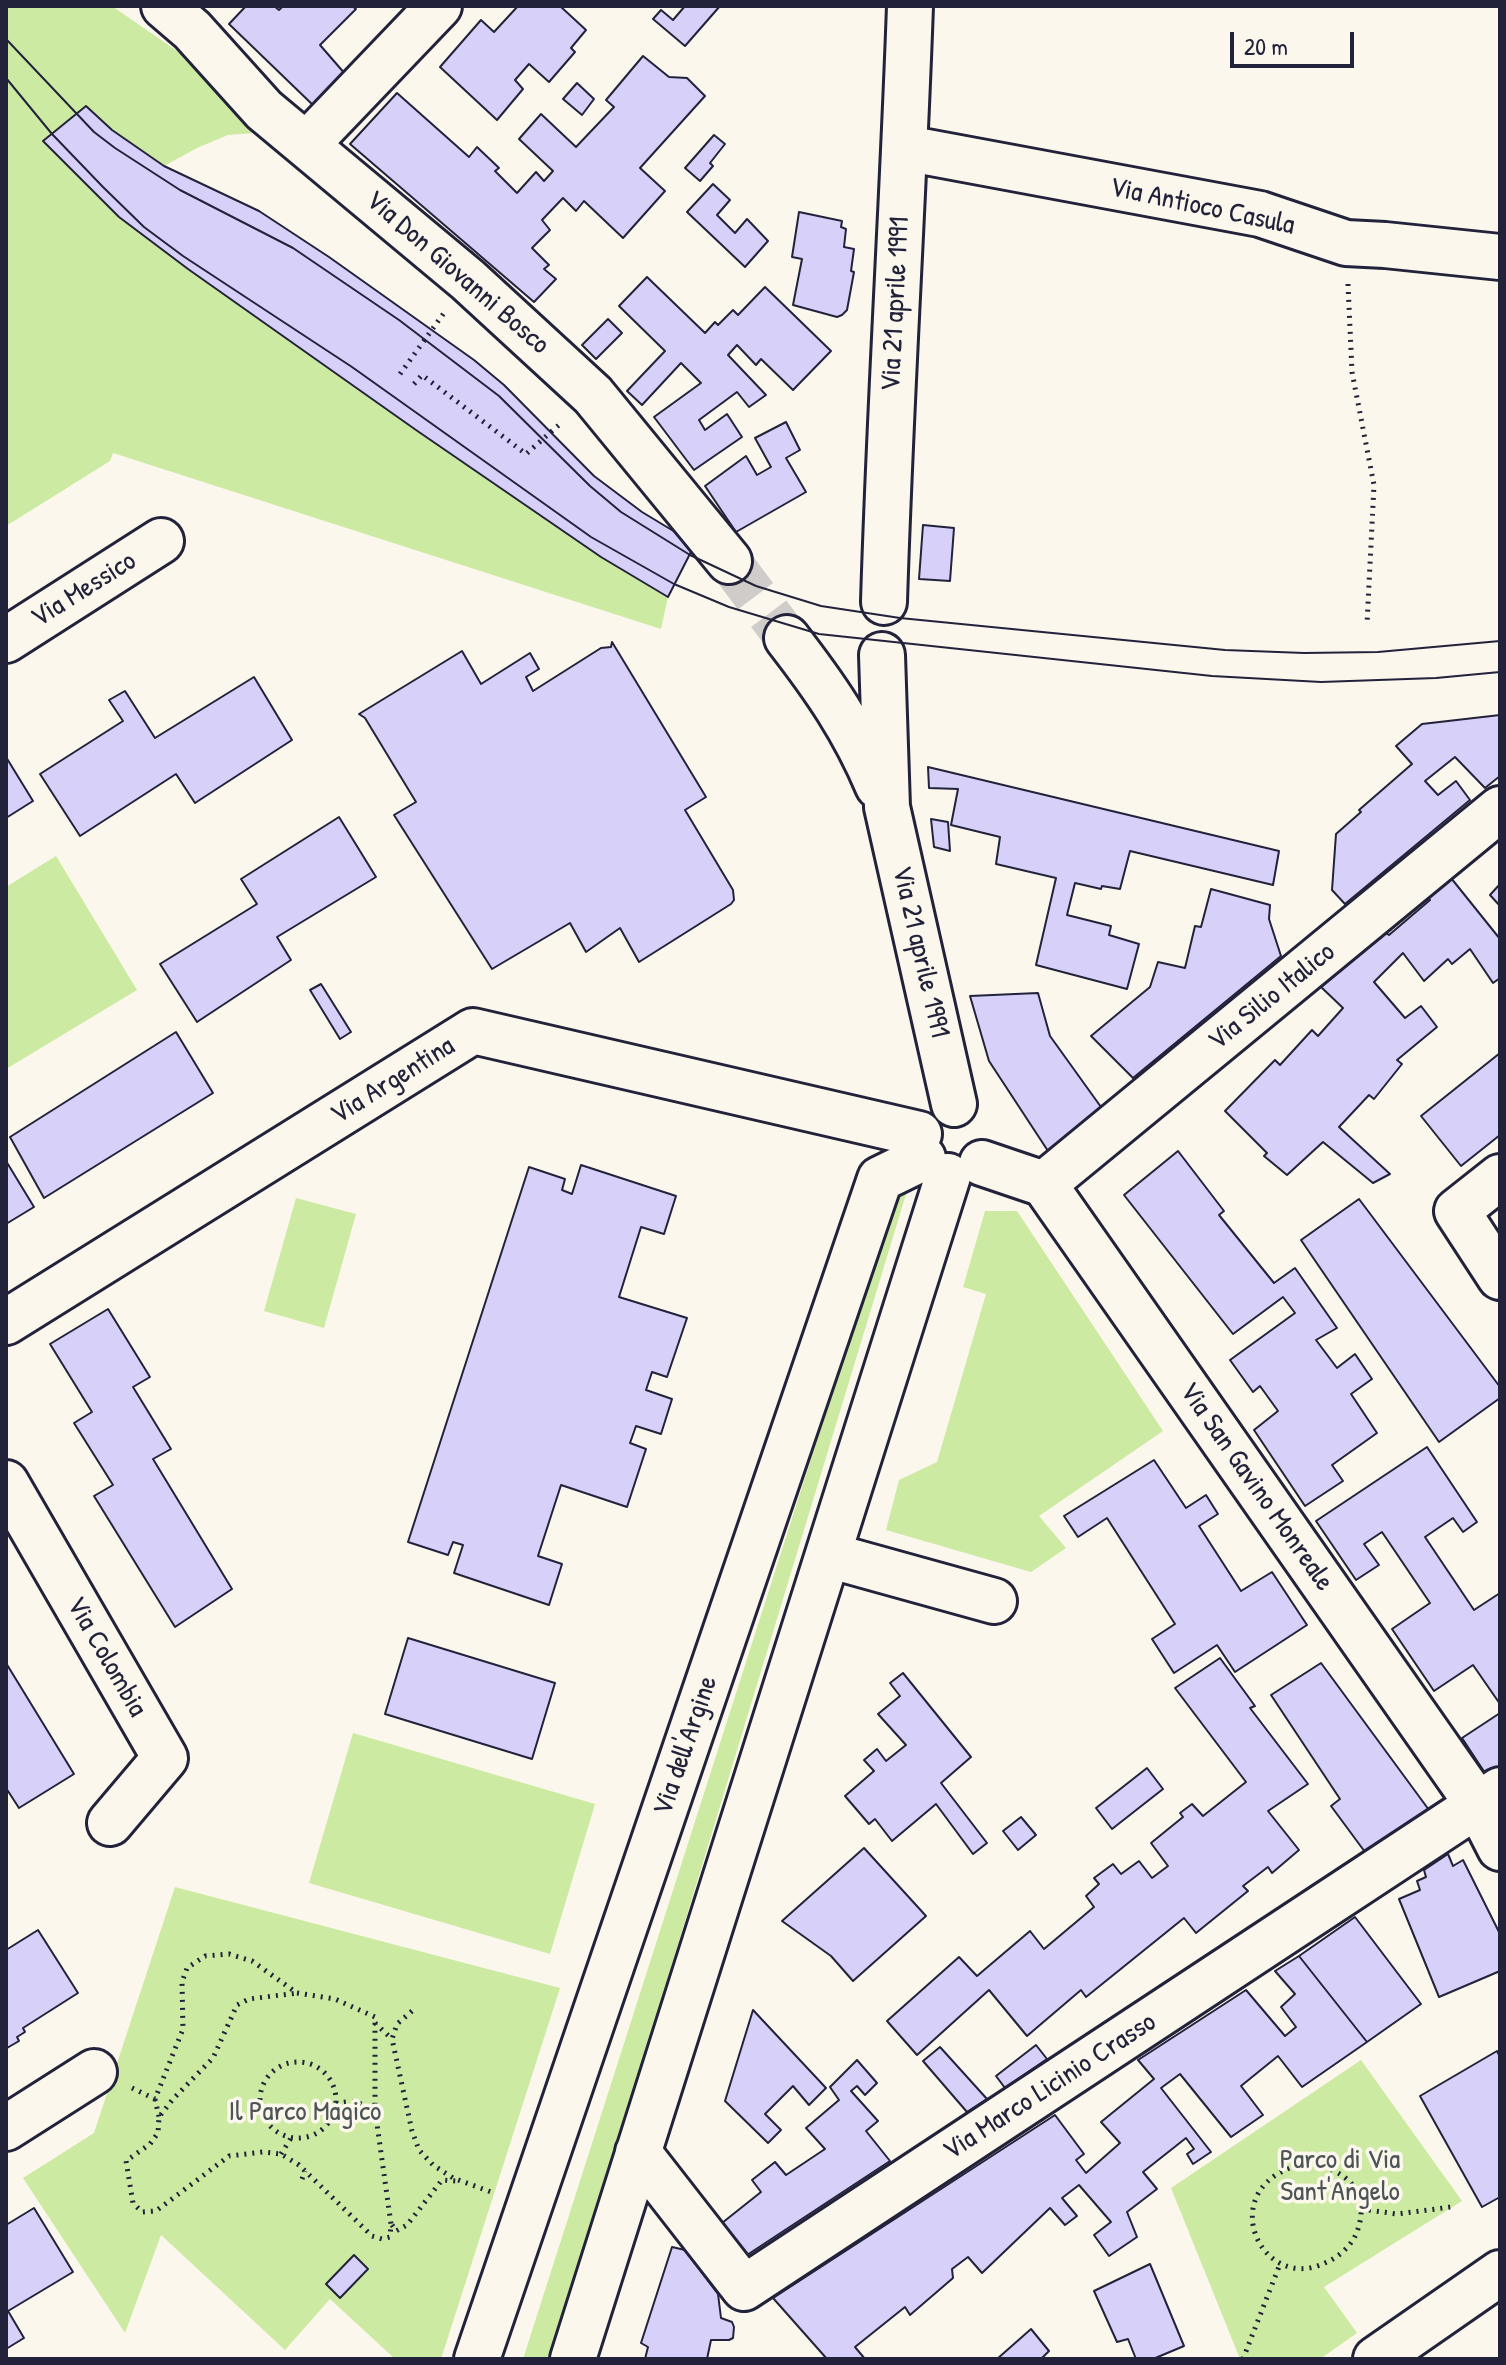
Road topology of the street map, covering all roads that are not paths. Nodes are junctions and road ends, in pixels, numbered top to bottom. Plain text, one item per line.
1 (164, 6) edge
2 (439, 6) edge
3 (910, 6) edge
4 (306, 145) junction
5 (905, 148) junction
6 (1500, 257) edge
7 (161, 541) dead end
8 (729, 561) tunnel mouth
9 (884, 602) dead end
10 (787, 638) tunnel mouth
11 (6, 640) edge
12 (882, 655) dead end
13 (887, 807) junction
14 (1500, 809) edge
15 (954, 1104) junction
16 (943, 1158) junction
17 (1500, 1177) edge
18 (1044, 1184) junction
19 (1500, 1277) edge
20 (6, 1322) edge
21 (6, 1483) edge
22 (828, 1555) junction
23 (994, 1601) dead end
24 (1489, 1797) edge
25 (110, 1823) dead end
26 (1500, 1848) edge
27 (94, 2072) dead end
28 (6, 2128) edge
29 (638, 2152) junction
30 (1500, 2273) edge
31 (477, 2359) edge
32 (573, 2359) edge
33 (1376, 2359) edge

1 - 4 street, Via Don Giovanni Bosco
2 - 4 street
3 - 5 street, Via 21 aprile 1991
4 - 8 street, Via Don Giovanni Bosco
5 - 6 street, Via Antioco Casula
5 - 9 street, Via 21 aprile 1991
7 - 11 street, Via Messico
10 - 13 street
12 - 13 street, Via 21 aprile 1991
13 - 15 street, Via 21 aprile 1991
14 - 18 street, Via Silio Italico
15 - 16 street
15 - 16 street
16 - 18 street
16 - 20 street, Via Argentina
16 - 22 street
16 - 31 street, Via dell'Argine
17 - 19 street
18 - 24 street, Via San Gavino Monreale
21 - 25 street, Via Colombia
22 - 23 street
22 - 29 street
24 - 26 street, Via San Gavino Monreale
24 - 29 street, Via Marco Licinio Crasso
27 - 28 street
29 - 32 street
30 - 33 street

